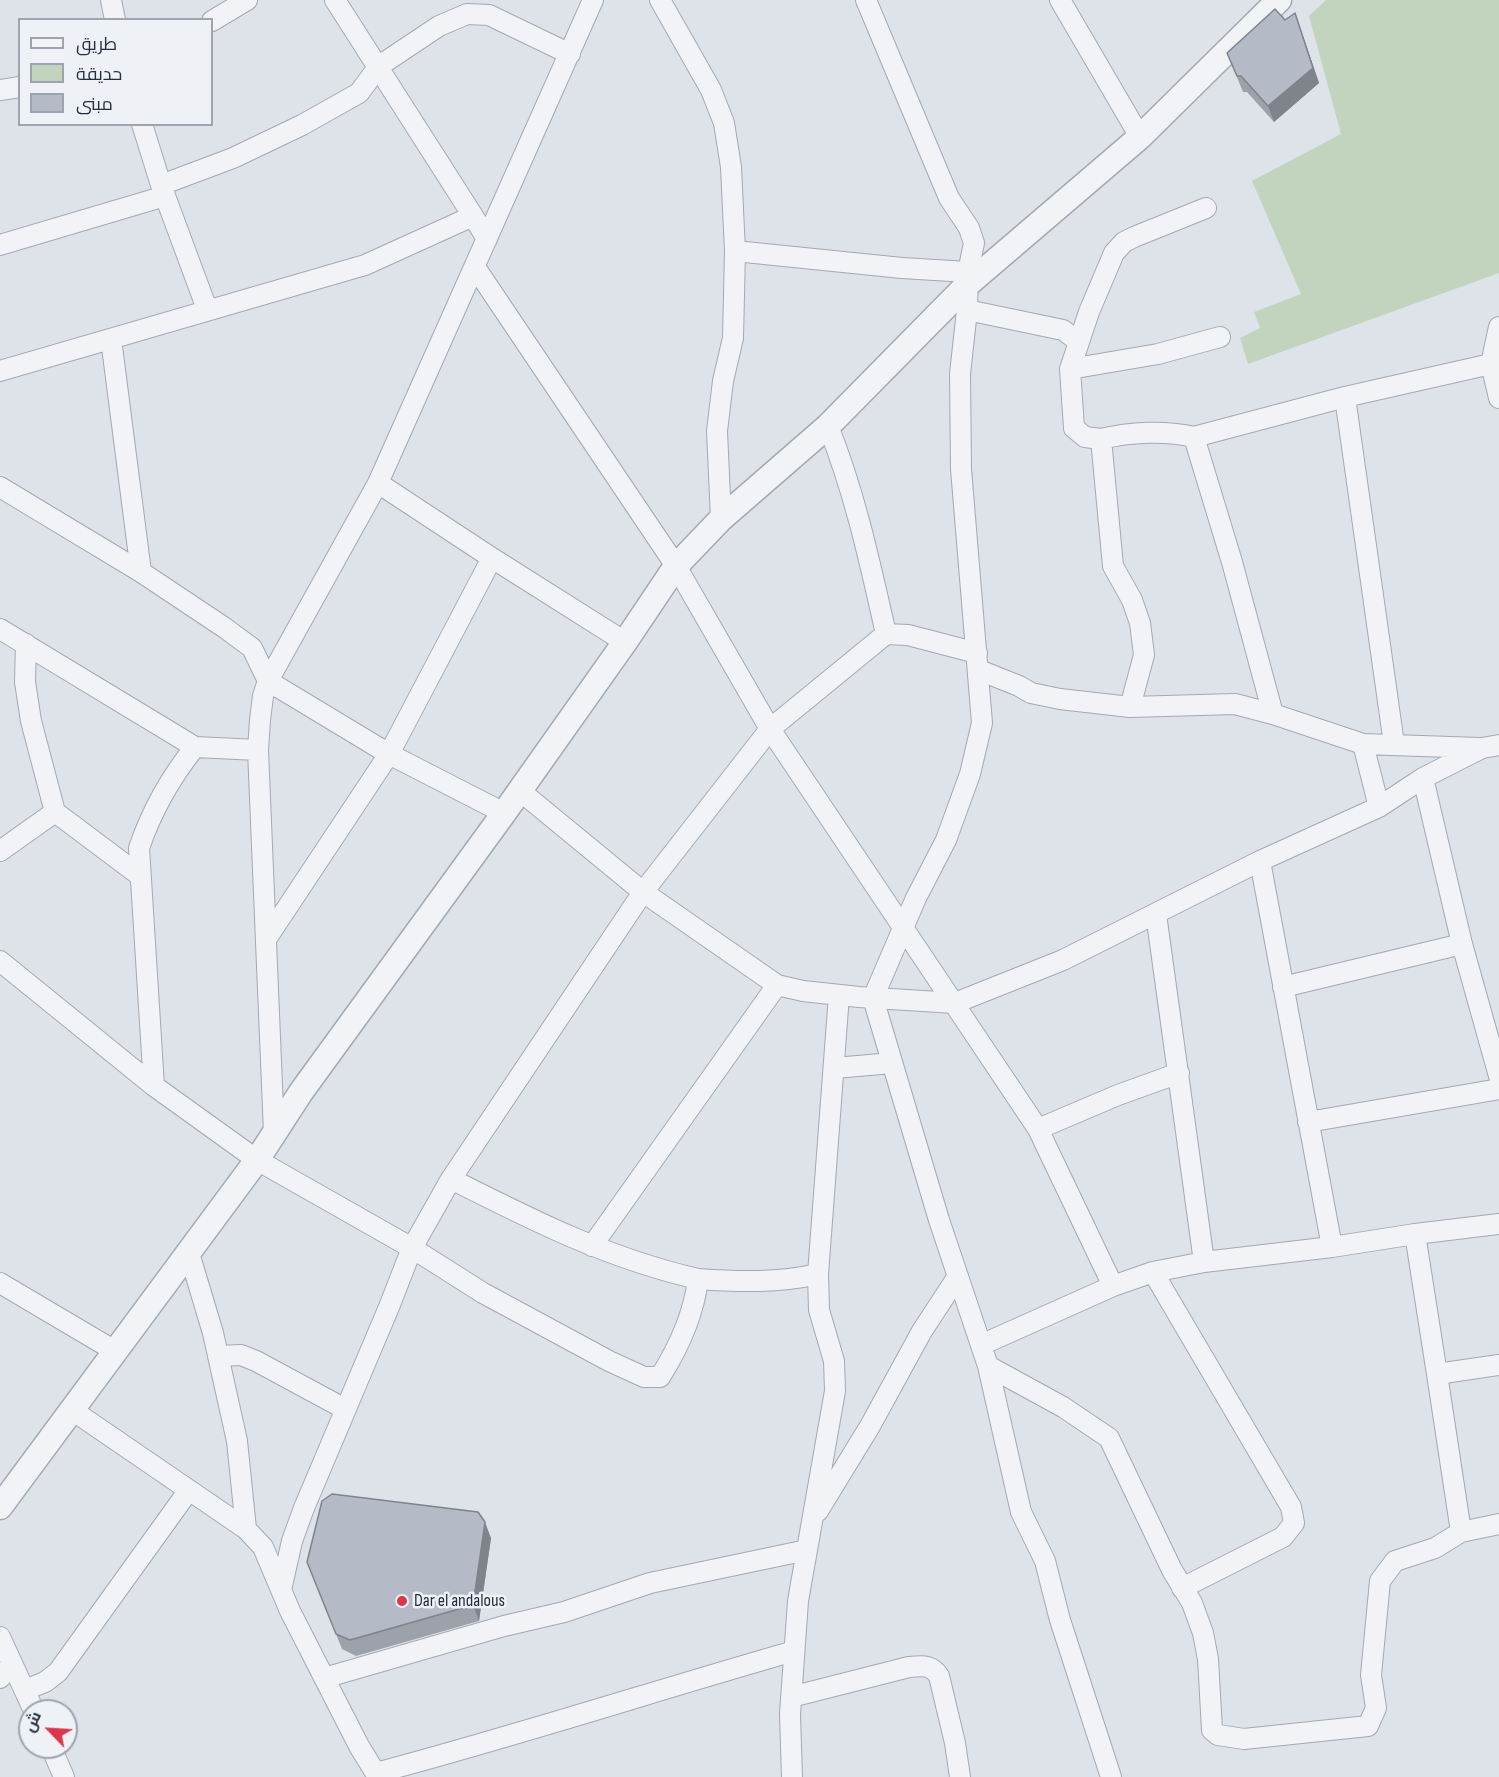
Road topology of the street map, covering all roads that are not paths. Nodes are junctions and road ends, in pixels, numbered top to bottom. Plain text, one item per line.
1 (111, 0) edge
2 (247, 0) edge
3 (335, 0) edge
4 (592, 0) edge
5 (660, 0) edge
6 (866, 0) edge
7 (1060, 0) edge
8 (1279, 0) edge
9 (115, 18) edge
10 (213, 20) edge
11 (570, 54) junction
12 (379, 66) junction
13 (18, 87) edge
14 (0, 90) edge
15 (143, 126) edge
16 (1140, 137) junction
17 (163, 191) junction
18 (1206, 208) dead end
19 (473, 216) junction
20 (487, 239) junction
21 (0, 245) edge
22 (735, 251) junction
23 (475, 267) junction
24 (967, 279) junction
25 (207, 309) junction
26 (967, 310) junction
27 (1499, 327) edge
28 (1220, 336) dead end
29 (111, 339) junction
30 (1078, 340) junction
31 (1491, 364) junction
32 (1070, 369) junction
33 (0, 371) edge
34 (1345, 397) junction
35 (1499, 398) edge
36 (828, 426) junction
37 (1194, 436) junction
38 (1101, 439) junction
39 (378, 483) junction
40 (0, 487) edge
41 (721, 519) junction
42 (492, 558) junction
43 (676, 566) junction
44 (141, 572) junction
45 (0, 629) edge
46 (886, 634) junction
47 (625, 642) junction
48 (26, 644) junction
49 (978, 662) junction
50 (268, 681) junction
51 (1130, 707) junction
52 (1273, 714) junction
53 (770, 729) junction
54 (1363, 744) junction
55 (1394, 744) junction
56 (1490, 746) edge
57 (195, 747) junction
58 (258, 750) junction
59 (389, 754) junction
60 (1423, 778) junction
61 (519, 789) junction
62 (1379, 807) junction
63 (55, 812) junction
64 (504, 813) junction
65 (0, 851) edge
66 (1260, 861) junction
67 (139, 875) junction
68 (643, 892) junction
69 (1156, 914) junction
70 (904, 929) junction
71 (267, 938) junction
72 (1462, 944) junction
73 (0, 961) edge
74 (777, 985) junction
75 (1283, 987) junction
76 (839, 995) junction
77 (873, 998) junction
78 (955, 1003) junction
79 (892, 1063) junction
80 (835, 1068) junction
81 (1179, 1073) junction
82 (1499, 1076) edge
83 (154, 1086) junction
84 (1499, 1089) edge
85 (1308, 1122) junction
86 (1038, 1129) junction
87 (274, 1133) junction
88 (257, 1160) junction
89 (451, 1179) junction
90 (1499, 1224) edge
91 (1415, 1234) junction
92 (592, 1246) junction
93 (1332, 1247) junction
94 (412, 1248) junction
95 (189, 1253) junction
96 (1204, 1262) junction
97 (1153, 1272) junction
98 (818, 1274) junction
99 (958, 1276) junction
100 (698, 1279) junction
101 (0, 1283) edge
102 (1113, 1286) junction
103 (981, 1345) junction
104 (115, 1351) junction
105 (218, 1356) junction
106 (1499, 1365) edge
107 (988, 1366) junction
108 (1437, 1374) junction
109 (345, 1408) junction
110 (72, 1410) junction
111 (189, 1490) junction
112 (0, 1507) edge
113 (812, 1521) junction
114 (1499, 1524) edge
115 (246, 1528) junction
116 (1461, 1532) junction
117 (807, 1550) junction
118 (1182, 1588) junction
119 (281, 1590) junction
120 (0, 1637) edge
121 (794, 1651) junction
122 (6, 1671) edge
123 (324, 1678) junction
124 (24, 1690) junction
125 (791, 1697) junction
126 (28, 1699) edge
127 (56, 1759) edge
128 (377, 1775) edge
129 (64, 1777) edge
130 (792, 1777) edge
131 (960, 1777) edge
132 (1111, 1777) edge

1 - 9 street
2 - 10 street
3 - 12 street
4 - 11 street
5 - 22 street
6 - 24 street
7 - 16 street
8 - 16 street
11 - 12 street
11 - 20 street
12 - 17 street
12 - 19 street
13 - 14 street
15 - 17 street
16 - 24 street
17 - 21 street
17 - 25 street
18 - 30 street
19 - 20 street
19 - 25 street
20 - 23 street
22 - 24 street
22 - 41 street
23 - 39 street
23 - 43 street
24 - 26 street
24 - 36 street
25 - 29 street
26 - 30 street
26 - 49 street
27 - 31 street
28 - 32 street
29 - 33 street
29 - 44 street
30 - 32 street
31 - 34 street
31 - 35 street
32 - 38 street
34 - 37 street
34 - 55 street
36 - 41 street
36 - 46 street
37 - 38 street
37 - 52 street
38 - 51 street
39 - 42 street
39 - 50 street
40 - 44 street
41 - 43 street
42 - 47 street
42 - 59 street
43 - 47 street
43 - 53 street
44 - 50 street
45 - 48 street
46 - 49 street
46 - 53 street
47 - 61 street
48 - 57 street
48 - 63 street
49 - 51 street
49 - 70 street
50 - 58 street
50 - 59 street
51 - 52 street
52 - 54 street
53 - 68 street
53 - 70 street
54 - 55 street
54 - 62 street
55 - 56 street
56 - 60 street
57 - 58 street
57 - 67 street
58 - 71 street
59 - 64 street
59 - 71 street
60 - 62 street
60 - 72 street
61 - 64 street
61 - 68 street
62 - 66 street
63 - 65 street
63 - 67 street
64 - 87 street
66 - 69 street
66 - 75 street
67 - 83 street
68 - 74 street
68 - 89 street
69 - 78 street
69 - 81 street
70 - 77 street
70 - 78 street
71 - 87 street
72 - 75 street
72 - 82 street
73 - 83 street
74 - 76 street
74 - 92 street
75 - 85 street
76 - 77 street
76 - 80 street
77 - 78 street
77 - 79 street
78 - 86 street
79 - 80 street
79 - 99 street
80 - 98 street
81 - 86 street
81 - 96 street
83 - 88 street
84 - 85 street
85 - 93 street
86 - 102 street
87 - 88 street
88 - 94 street
88 - 95 street
89 - 92 street
89 - 94 street
90 - 91 street
91 - 93 street
91 - 108 street
92 - 100 street
93 - 96 street
94 - 100 street
94 - 109 street
95 - 104 street
95 - 105 street
96 - 97 street
97 - 102 street
97 - 118 street
98 - 100 street
98 - 113 street
99 - 103 street
99 - 113 street
101 - 104 street
102 - 103 street
103 - 107 street
104 - 110 street
105 - 109 street
105 - 115 street
106 - 108 street
107 - 118 street
107 - 132 street
108 - 116 street
109 - 119 street
110 - 111 street
110 - 112 street
111 - 115 street
111 - 124 street
113 - 117 street
114 - 116 street
115 - 119 street
116 - 118 street
117 - 121 street
117 - 123 street
119 - 123 street
120 - 122 street
121 - 125 street
121 - 128 street
122 - 124 street
123 - 128 street
124 - 126 street
125 - 130 street
125 - 131 street
127 - 129 street

